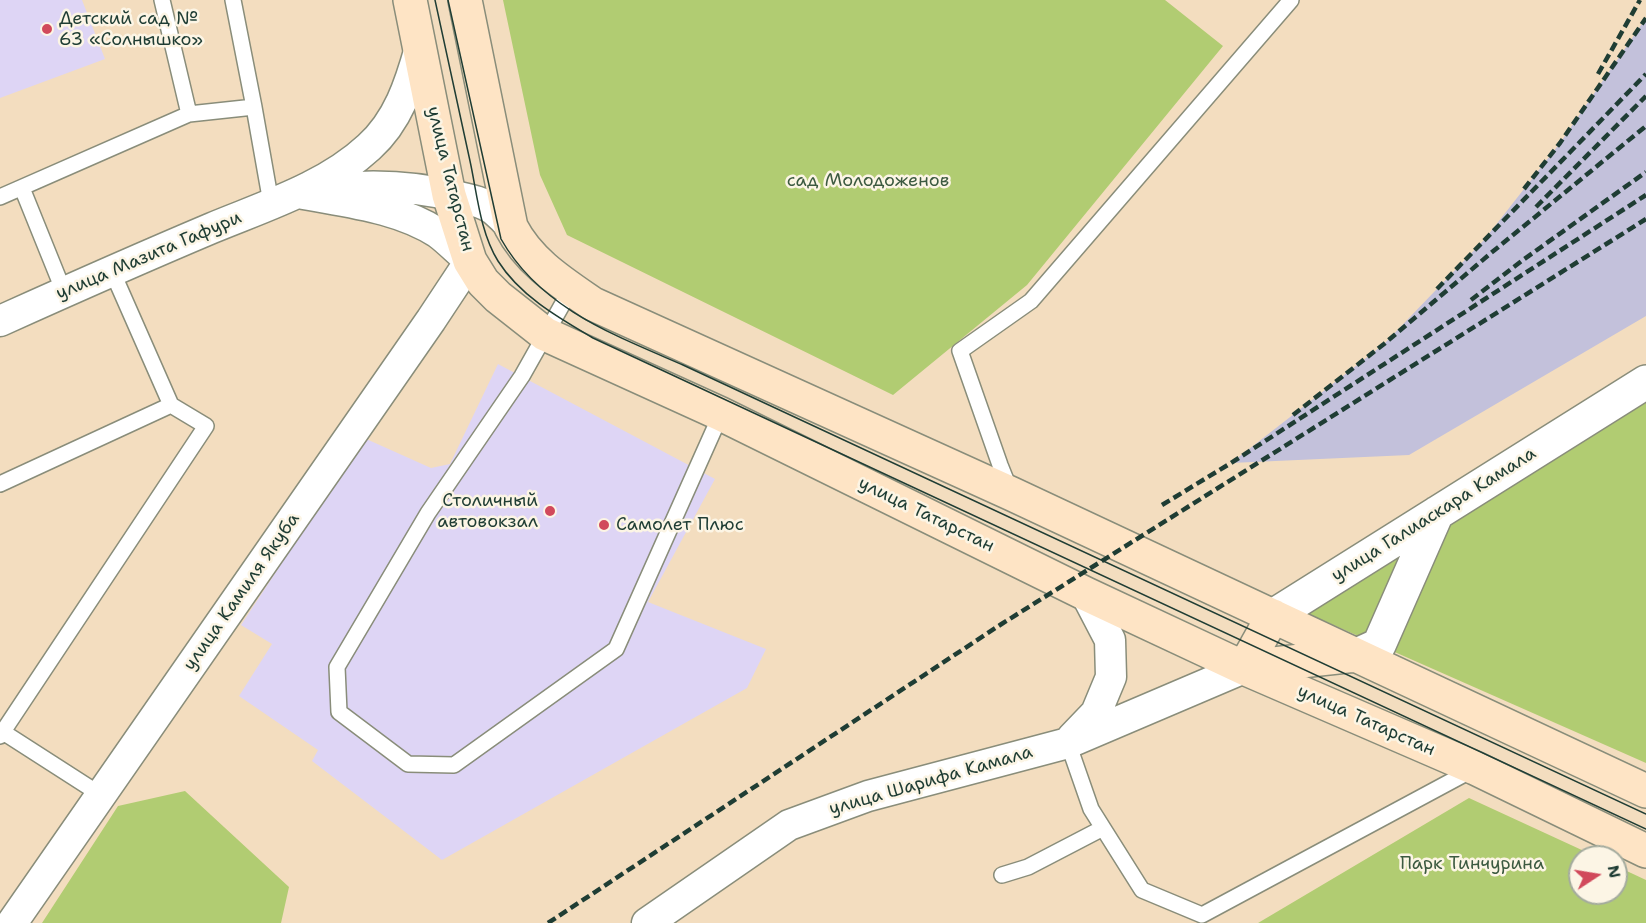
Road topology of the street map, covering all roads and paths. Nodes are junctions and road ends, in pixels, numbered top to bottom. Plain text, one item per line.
1 (162, 0) edge
2 (233, 0) edge
3 (410, 0) edge
4 (465, 0) edge
5 (1292, 0) edge
6 (420, 48) junction
7 (254, 106) junction
8 (189, 114) junction
9 (22, 188) junction
10 (299, 193) junction
11 (450, 195) junction
12 (0, 197) edge
13 (271, 203) junction
14 (511, 227) junction
15 (470, 261) junction
16 (112, 271) junction
17 (571, 289) junction
18 (64, 292) junction
19 (0, 321) edge
20 (545, 334) junction
21 (1646, 382) edge
22 (171, 405) junction
23 (721, 414) junction
24 (0, 484) edge
25 (1012, 494) junction
26 (1437, 513) junction
27 (1086, 594) junction
28 (1273, 616) junction
29 (1357, 655) junction
30 (1244, 668) junction
31 (1, 734) edge
32 (1068, 743) junction
33 (1475, 768) junction
34 (1646, 790) edge
35 (101, 795) junction
36 (1103, 828) junction
37 (1646, 851) edge
38 (1002, 875) dead end
39 (12, 923) edge
40 (647, 923) edge

1 - 8 lane
2 - 7 lane
3 - 6 main road, улица Татарстан
4 - 14 main road
5 - 25 lane
6 - 10 street, улица Мазита Гафури
6 - 11 main road, улица Татарстан
7 - 8 lane
7 - 13 lane
8 - 9 lane
9 - 12 lane
9 - 18 lane
10 - 11 street, улица Мазита Гафури
10 - 13 street, улица Мазита Гафури
10 - 15 street
11 - 14 street, улица Мазита Гафури
11 - 15 main road, улица Татарстан
13 - 16 street, улица Мазита Гафури
14 - 17 main road
15 - 20 main road, улица Татарстан
15 - 35 street, улица Камиля Якуба
16 - 18 street, улица Мазита Гафури
16 - 22 lane
17 - 20 lane
17 - 25 main road
18 - 19 street, улица Мазита Гафури
20 - 23 main road, улица Татарстан
20 - 23 lane
21 - 26 street, улица Галиаскара Камала
22 - 24 lane
22 - 31 lane
23 - 27 main road, улица Татарстан
25 - 28 main road
26 - 28 street, улица Галиаскара Камала
26 - 29 street
27 - 30 main road, улица Татарстан
27 - 32 street
28 - 29 main road
28 - 30 main road, улица Галиаскара Камала
29 - 30 main road
29 - 34 main road
30 - 32 street, улица Шарифа Камала
30 - 33 main road, улица Татарстан
31 - 35 lane
32 - 36 lane
32 - 40 street, улица Шарифа Камала
33 - 36 lane
33 - 37 main road, улица Татарстан
35 - 39 street, улица Камиля Якуба
36 - 38 lane

